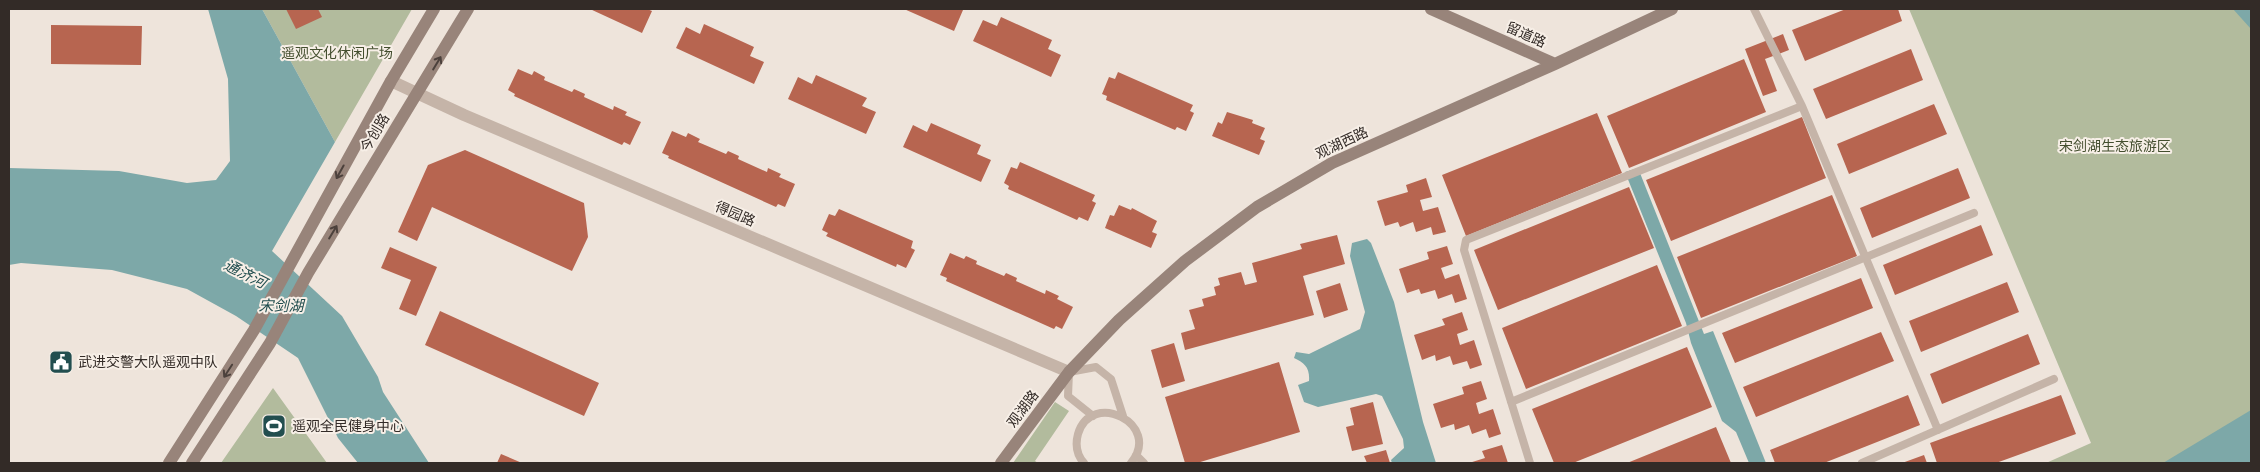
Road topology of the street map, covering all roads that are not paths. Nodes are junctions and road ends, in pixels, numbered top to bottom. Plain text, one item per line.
1 (434, 9) edge
2 (468, 9) edge
3 (1431, 9) edge
4 (1672, 9) edge
5 (1754, 9) edge
6 (1554, 64) junction
7 (391, 81) junction
8 (417, 94) junction
9 (1802, 106) junction
10 (1974, 213) dead end
11 (1866, 258) junction
12 (1069, 372) junction
13 (2054, 379) dead end
14 (1512, 402) junction
15 (1093, 416) junction
16 (1123, 416) junction
17 (1938, 430) junction
18 (1136, 455) junction
19 (169, 463) edge
20 (192, 463) edge
21 (1001, 463) edge
22 (1084, 463) edge
23 (1131, 463) edge
24 (1144, 463) edge
25 (1530, 463) edge
26 (1862, 463) edge

1 - 7 main road, 今创路
8 -> 2 main road, 今创路
3 - 6 main road, 留道路
4 - 6 main road, 观湖西路
5 - 9 lane
6 - 12 main road, 观湖西路
7 - 8 street, 得园路
7 -> 19 main road, 今创路
8 - 12 street, 得园路
20 -> 8 main road, 今创路
9 - 11 lane
9 - 14 lane
10 - 11 lane
11 - 14 lane
11 - 17 lane
12 - 15 lane
12 - 16 lane
12 - 21 main road, 观湖路
13 - 17 lane
14 - 25 lane
15 - 16 lane
15 - 22 lane
16 - 18 lane
17 - 26 lane
18 - 23 lane
18 - 24 lane

